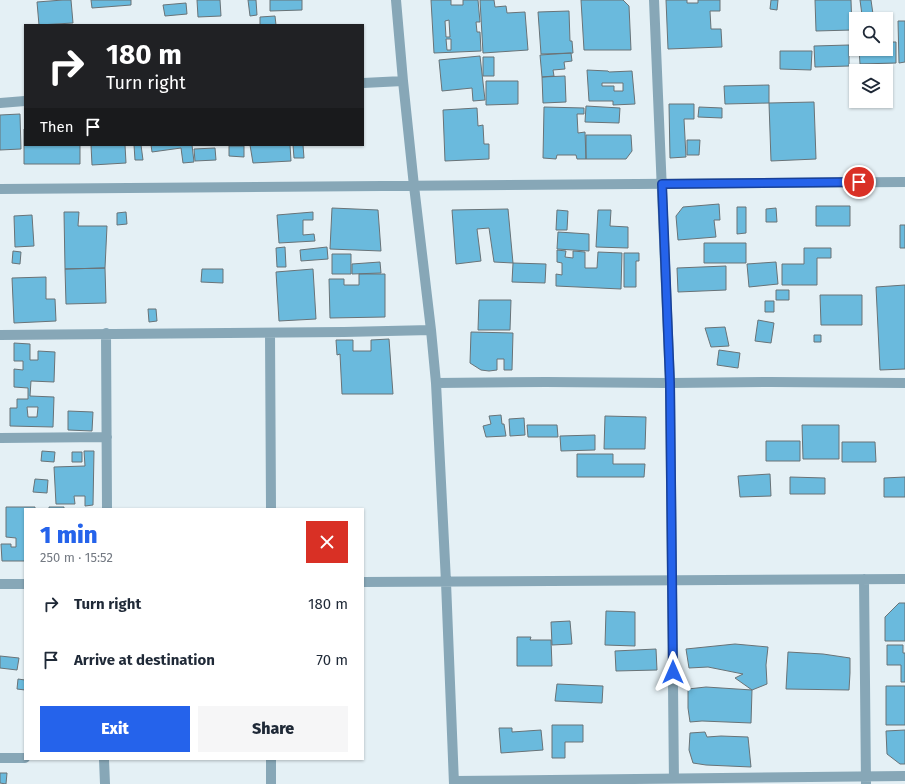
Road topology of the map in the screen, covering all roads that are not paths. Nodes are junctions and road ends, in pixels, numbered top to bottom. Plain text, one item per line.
1 (396, 0) edge
2 (654, 0) edge
3 (403, 81) junction
4 (364, 83) edge
5 (24, 101) edge
6 (0, 103) edge
7 (905, 182) edge
8 (662, 184) junction
9 (414, 186) junction
10 (0, 189) edge
11 (431, 330) junction
12 (106, 333) junction
13 (270, 333) junction
14 (0, 335) edge
15 (436, 383) junction
16 (670, 383) junction
17 (905, 383) edge
18 (107, 437) junction
19 (0, 438) edge
20 (107, 508) edge
21 (270, 508) edge
22 (864, 579) junction
23 (905, 579) edge
24 (672, 580) junction
25 (364, 582) edge
26 (446, 582) junction
27 (0, 584) edge
28 (24, 584) edge
29 (0, 758) edge
30 (24, 758) edge
31 (104, 760) edge
32 (271, 760) edge
33 (905, 776) edge
34 (866, 780) edge
35 (674, 781) edge
36 (454, 783) edge
37 (105, 784) edge
38 (272, 784) edge

1 - 3 street
2 - 8 street
3 - 4 street
3 - 9 street
5 - 6 street
7 - 8 street
8 - 9 street
8 - 16 street
9 - 10 street
9 - 11 street
11 - 13 street
11 - 15 street
12 - 13 street
12 - 14 street
12 - 18 street
13 - 21 street
15 - 16 street
15 - 26 street
16 - 17 street
16 - 24 street
18 - 19 street
18 - 20 street
22 - 23 street
22 - 24 street
22 - 34 street
24 - 26 street
24 - 35 street
25 - 26 street
26 - 36 street
27 - 28 street
29 - 30 street
31 - 37 street
32 - 38 street
33 - 34 street
34 - 35 street
35 - 36 street

